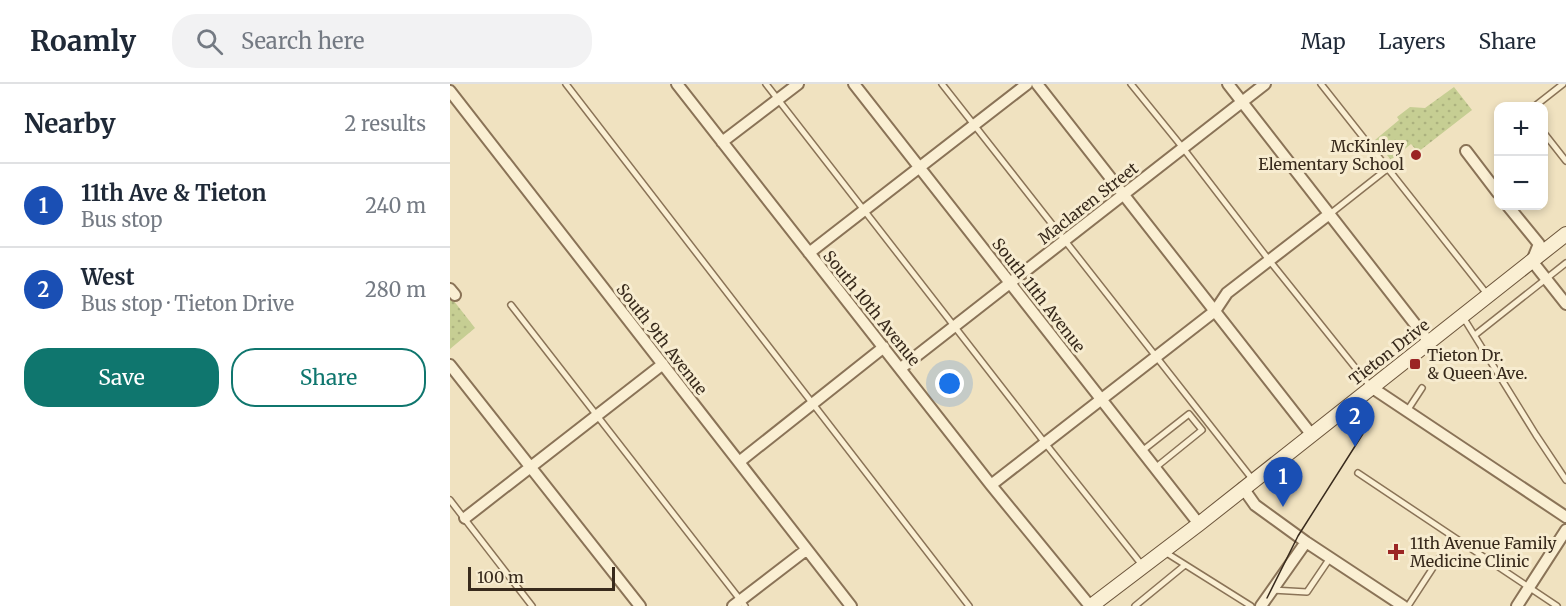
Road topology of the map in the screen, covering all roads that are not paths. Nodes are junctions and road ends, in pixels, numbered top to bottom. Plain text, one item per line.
1 (566, 84) edge
2 (677, 84) edge
3 (766, 84) edge
4 (798, 84) edge
5 (854, 84) edge
6 (942, 84) edge
7 (1027, 84) edge
8 (1037, 84) edge
9 (1131, 84) edge
10 (1228, 84) edge
11 (1265, 84) edge
12 (1321, 84) edge
13 (1563, 84) edge
14 (450, 91) edge
15 (778, 99) junction
16 (1242, 102) junction
17 (1540, 102) edge
18 (974, 125) junction
19 (1548, 138) edge
20 (722, 142) junction
21 (1183, 148) junction
22 (1466, 151) dead end
23 (1566, 161) edge
24 (920, 168) junction
25 (1387, 169) junction
26 (1494, 188) edge
27 (1124, 194) junction
28 (864, 210) junction
29 (1511, 210) edge
30 (1328, 215) junction
31 (1566, 234) edge
32 (1065, 240) junction
33 (809, 253) junction
34 (1269, 260) junction
35 (1532, 261) junction
36 (1566, 264) edge
37 (1546, 279) junction
38 (1011, 283) junction
39 (1488, 295) junction
40 (1566, 304) edge
41 (511, 305) dead end
42 (1215, 311) junction
43 (1462, 315) junction
44 (956, 326) junction
45 (1475, 335) junction
46 (1429, 342) junction
47 (884, 347) junction
48 (1156, 356) junction
49 (663, 364) junction
50 (450, 365) edge
51 (901, 368) junction
52 (1371, 387) junction
53 (1422, 388) dead end
54 (1100, 399) junction
55 (813, 404) junction
56 (1407, 411) junction
57 (596, 417) junction
58 (1311, 434) junction
59 (1044, 443) junction
60 (1142, 451) junction
61 (739, 462) junction
62 (531, 468) junction
63 (1155, 468) junction
64 (1358, 473) dead end
65 (1566, 480) edge
66 (1248, 484) junction
67 (991, 485) junction
68 (450, 500) edge
69 (1566, 517) edge
70 (465, 518) junction
71 (1199, 524) junction
72 (1566, 530) edge
73 (1454, 537) junction
74 (1306, 542) junction
75 (806, 550) junction
76 (1163, 551) junction
77 (1330, 558) junction
78 (1185, 565) junction
79 (1143, 566) junction
80 (1529, 588) junction
81 (1267, 598) edge
82 (739, 604) edge
83 (532, 606) edge
84 (640, 606) edge
85 (851, 606) edge
86 (969, 606) edge
87 (1091, 606) edge
88 (1135, 606) edge
89 (1251, 606) edge
90 (1403, 606) edge
91 (1408, 606) edge
92 (1517, 606) edge
93 (1557, 606) edge

1 - 55 lane
2 - 20 street, South 10th Avenue
3 - 15 lane
4 - 15 street
5 - 24 street, South 11th Avenue
6 - 18 lane
7 - 18 street
8 - 27 street
9 - 21 lane
10 - 16 street
11 - 16 street, Maclaren Street
12 - 25 lane
13 - 17 lane
14 - 49 street, South 9th Avenue
15 - 20 street
15 - 28 lane
16 - 21 street, Maclaren Street
16 - 30 street
18 - 24 street
18 - 32 lane
19 - 23 lane
20 - 33 street, South 10th Avenue
21 - 27 street, Maclaren Street
21 - 34 lane
22 - 26 street
24 - 28 street
24 - 38 street, South 11th Avenue
25 - 30 lane
25 - 39 lane
27 - 32 street, Maclaren Street
27 - 42 street
28 - 33 street
28 - 44 lane
29 - 35 street
30 - 34 street
30 - 46 street
31 - 35 main road, Tieton Drive
32 - 38 street, Maclaren Street
32 - 48 lane
33 - 47 street, South 10th Avenue
34 - 42 street
34 - 52 lane
35 - 37 street
35 - 39 main road, Tieton Drive
36 - 37 lane
37 - 40 street
37 - 45 lane
38 - 44 street, Maclaren Street
38 - 54 street, South 11th Avenue
39 - 43 main road, Tieton Drive
41 - 57 lane
42 - 48 street
42 - 58 street
43 - 45 lane
43 - 46 main road, Tieton Drive
44 - 51 street, Maclaren Street
44 - 59 lane
45 - 65 lane
46 - 52 main road, Tieton Drive
47 - 51 street, South 10th Avenue
47 - 55 street
48 - 54 street
48 - 66 lane
49 - 57 street
49 - 61 street, South 9th Avenue
50 - 62 street
51 - 67 street, South 10th Avenue
52 - 56 street
52 - 58 main road, Tieton Drive
53 - 56 lane
54 - 59 street
54 - 60 street, South 11th Avenue
55 - 61 street
55 - 86 lane
56 - 69 street
57 - 62 street
57 - 82 lane
58 - 66 main road, Tieton Drive
59 - 67 street
59 - 79 lane
60 - 63 street, South 11th Avenue
60 - 63 lane
61 - 75 street, South 9th Avenue
62 - 70 street
62 - 84 street
63 - 71 street, South 11th Avenue
64 - 73 lane
66 - 71 main road, Tieton Drive
66 - 74 street
67 - 87 street, South 10th Avenue
68 - 70 lane
70 - 83 lane
71 - 76 main road, Tieton Drive
72 - 80 street
73 - 80 lane
73 - 91 lane
74 - 77 street
74 - 81 street
75 - 82 street
75 - 85 street, South 9th Avenue
76 - 78 lane
76 - 79 main road, Tieton Drive
77 - 81 lane
77 - 90 street
78 - 88 lane
78 - 89 lane
79 - 87 main road, Tieton Drive
80 - 92 street
80 - 93 lane

